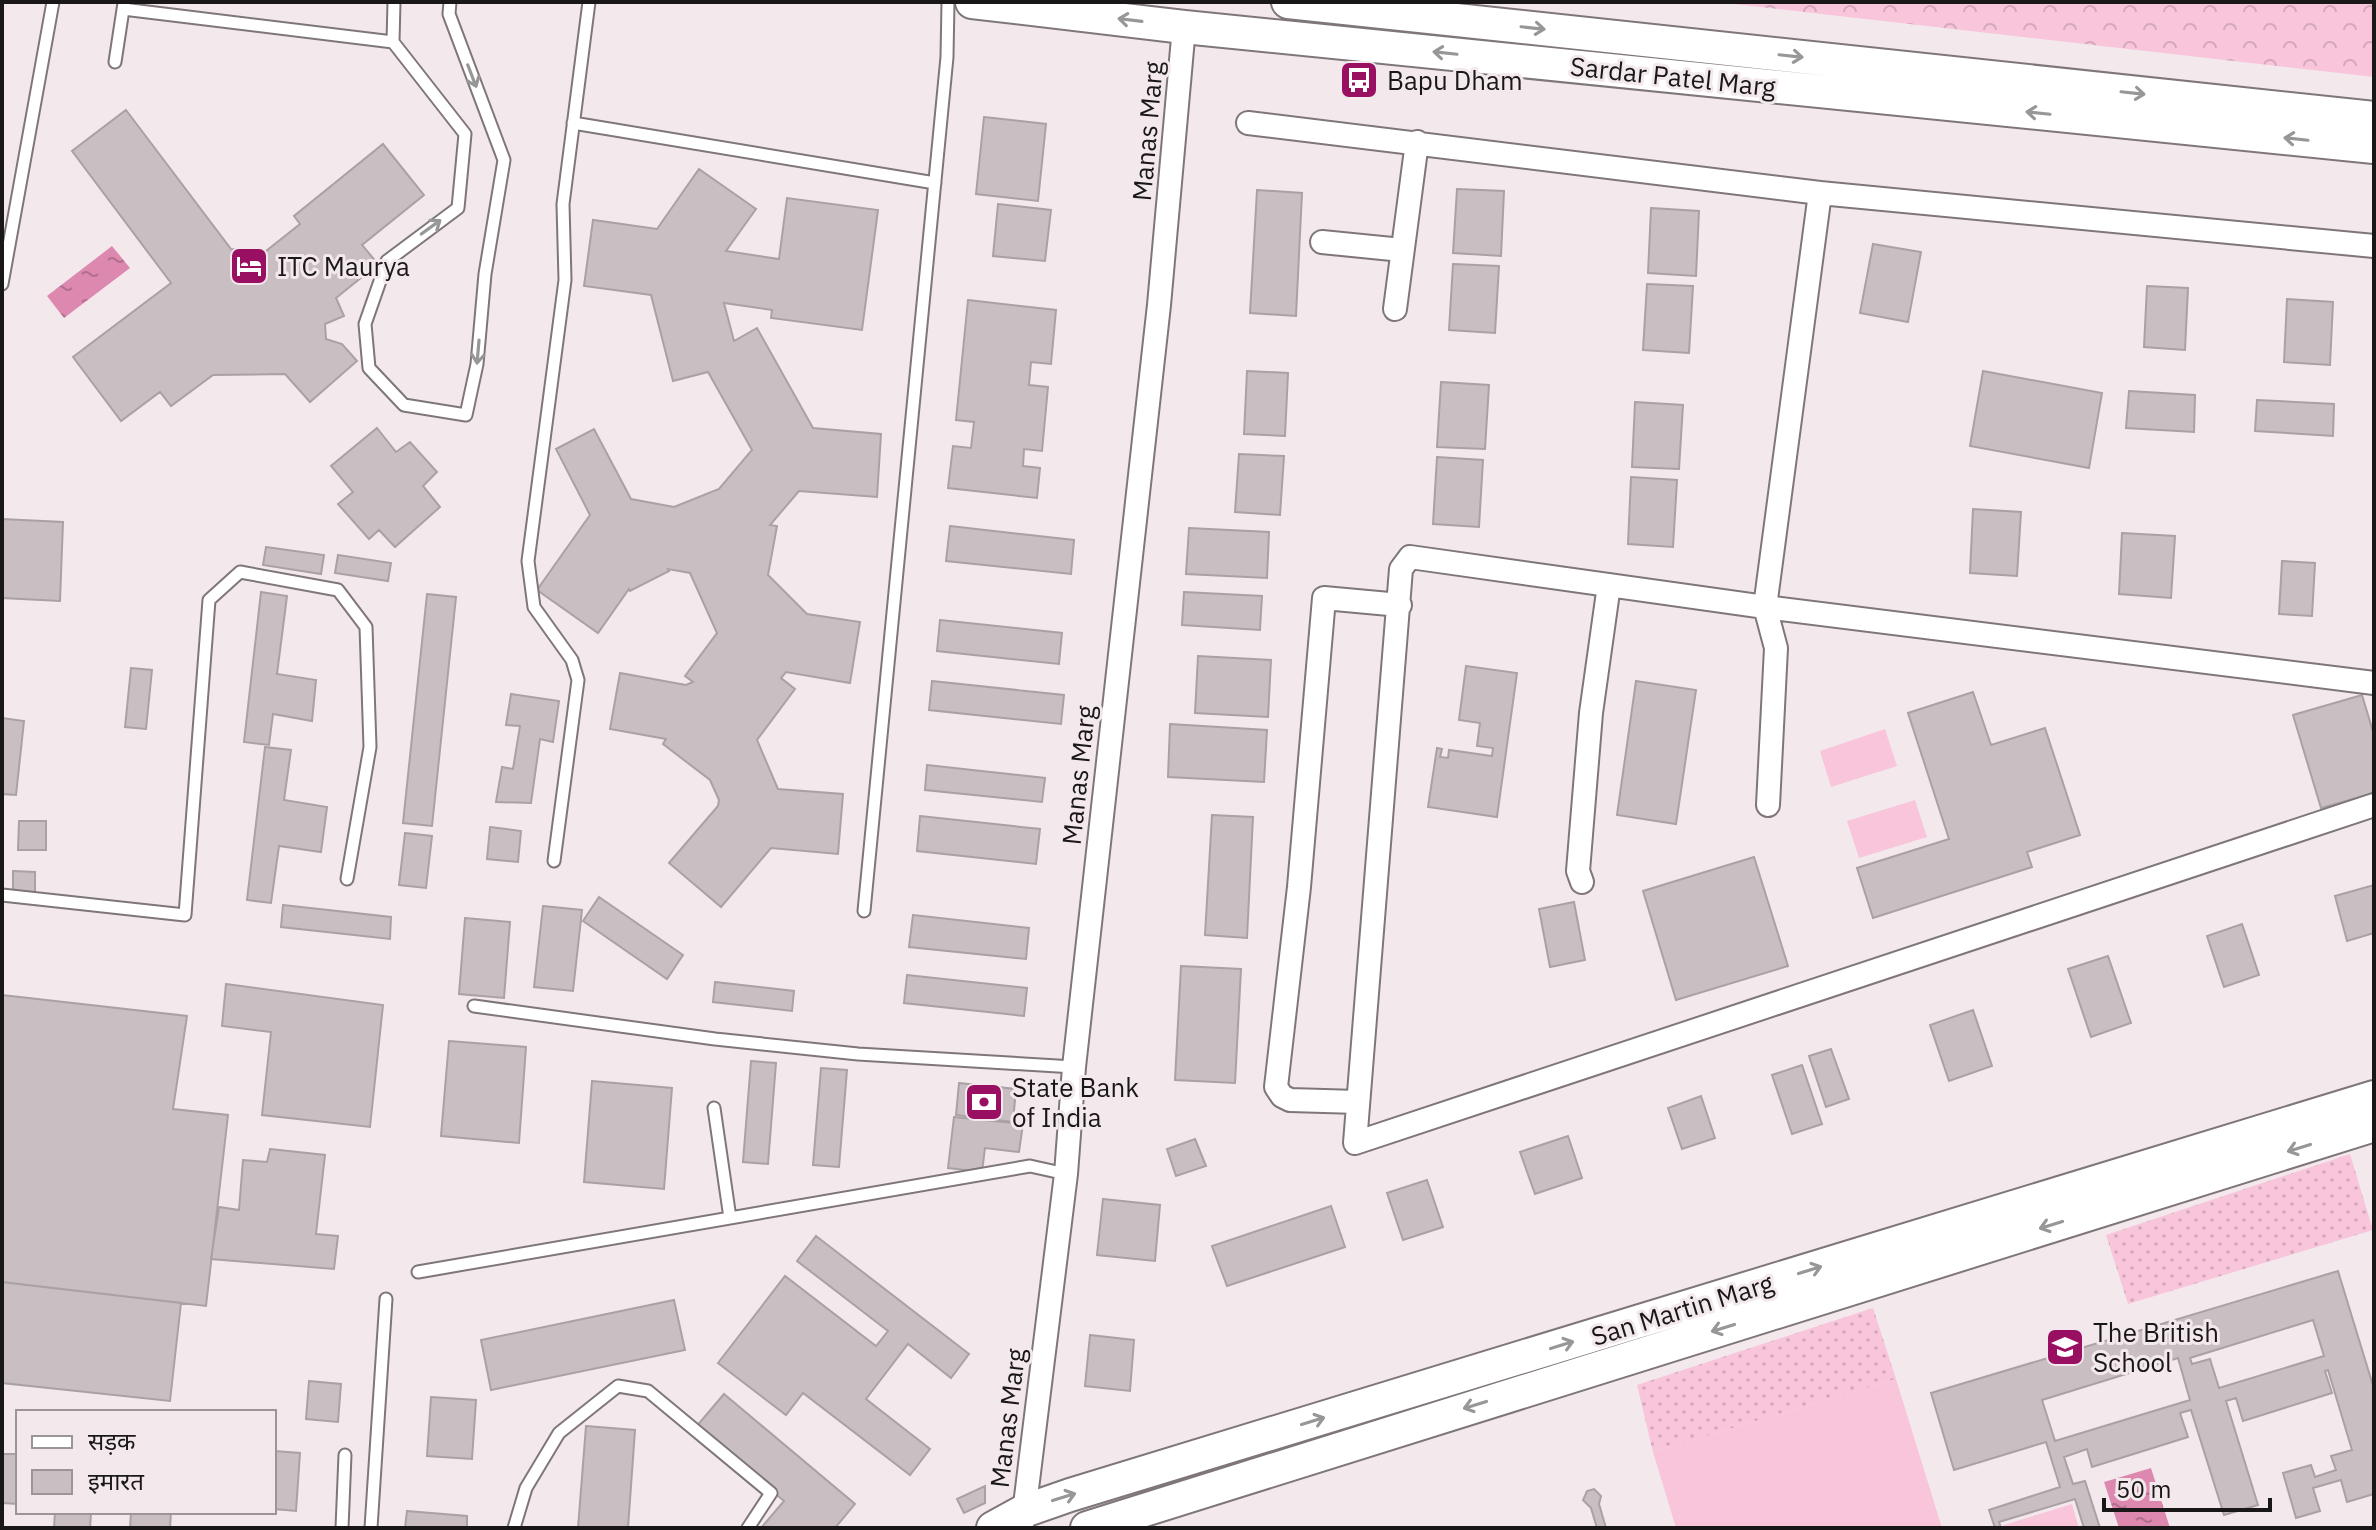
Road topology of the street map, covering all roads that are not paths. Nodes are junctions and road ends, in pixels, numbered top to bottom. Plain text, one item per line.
1 (53, 2) edge
2 (394, 2) edge
3 (450, 2) edge
4 (589, 2) edge
5 (948, 2) edge
6 (972, 2) edge
7 (1288, 2) edge
8 (124, 6) edge
9 (1184, 27) junction
10 (393, 42) junction
11 (115, 62) dead end
12 (2374, 118) edge
13 (573, 123) junction
14 (1248, 123) dead end
15 (1417, 142) junction
16 (2374, 147) edge
17 (935, 183) junction
18 (1820, 193) junction
19 (1322, 242) dead end
20 (2374, 246) edge
21 (1402, 250) junction
22 (2, 284) edge
23 (1395, 309) dead end
24 (1609, 585) junction
25 (1400, 605) junction
26 (1765, 607) junction
27 (2374, 683) edge
28 (1768, 805) dead end
29 (2374, 805) edge
30 (554, 861) dead end
31 (347, 879) dead end
32 (1582, 882) dead end
33 (2, 895) edge
34 (864, 911) dead end
35 (474, 1006) dead end
36 (1074, 1067) junction
37 (2374, 1097) edge
38 (1358, 1102) junction
39 (714, 1108) dead end
40 (2374, 1125) edge
41 (1066, 1174) junction
42 (730, 1218) junction
43 (418, 1272) dead end
44 (386, 1299) dead end
45 (345, 1455) dead end
46 (1023, 1520) edge
47 (342, 1528) edge
48 (371, 1528) edge
49 (514, 1528) edge
50 (748, 1528) edge
51 (993, 1528) edge
52 (1087, 1528) edge

1 - 22 lane
2 - 10 lane
3 -> 10 lane
4 - 13 lane
5 - 17 lane
9 -> 6 street, Sardar Patel Marg
7 -> 12 street, Sardar Patel Marg
8 - 10 lane
8 - 11 lane
16 -> 9 street, Sardar Patel Marg
9 - 36 street, Manas Marg
13 - 17 lane
13 - 30 lane
14 - 15 street
15 - 18 street
15 - 21 street
17 - 34 lane
18 - 20 street
18 - 26 street
19 - 21 street
21 - 23 street
24 - 25 street
24 - 26 street
24 - 32 street
25 - 38 street
25 - 38 street
26 - 27 street
26 - 28 street
29 - 38 street
31 - 33 lane
35 - 36 lane
36 - 41 street, Manas Marg
46 -> 37 street, San Martin Marg
39 - 42 lane
40 -> 52 street, San Martin Marg
41 - 42 lane
41 - 46 street, Manas Marg
42 - 43 lane
44 - 48 lane
45 - 47 lane
46 - 51 street, San Martin Marg
49 - 50 lane

